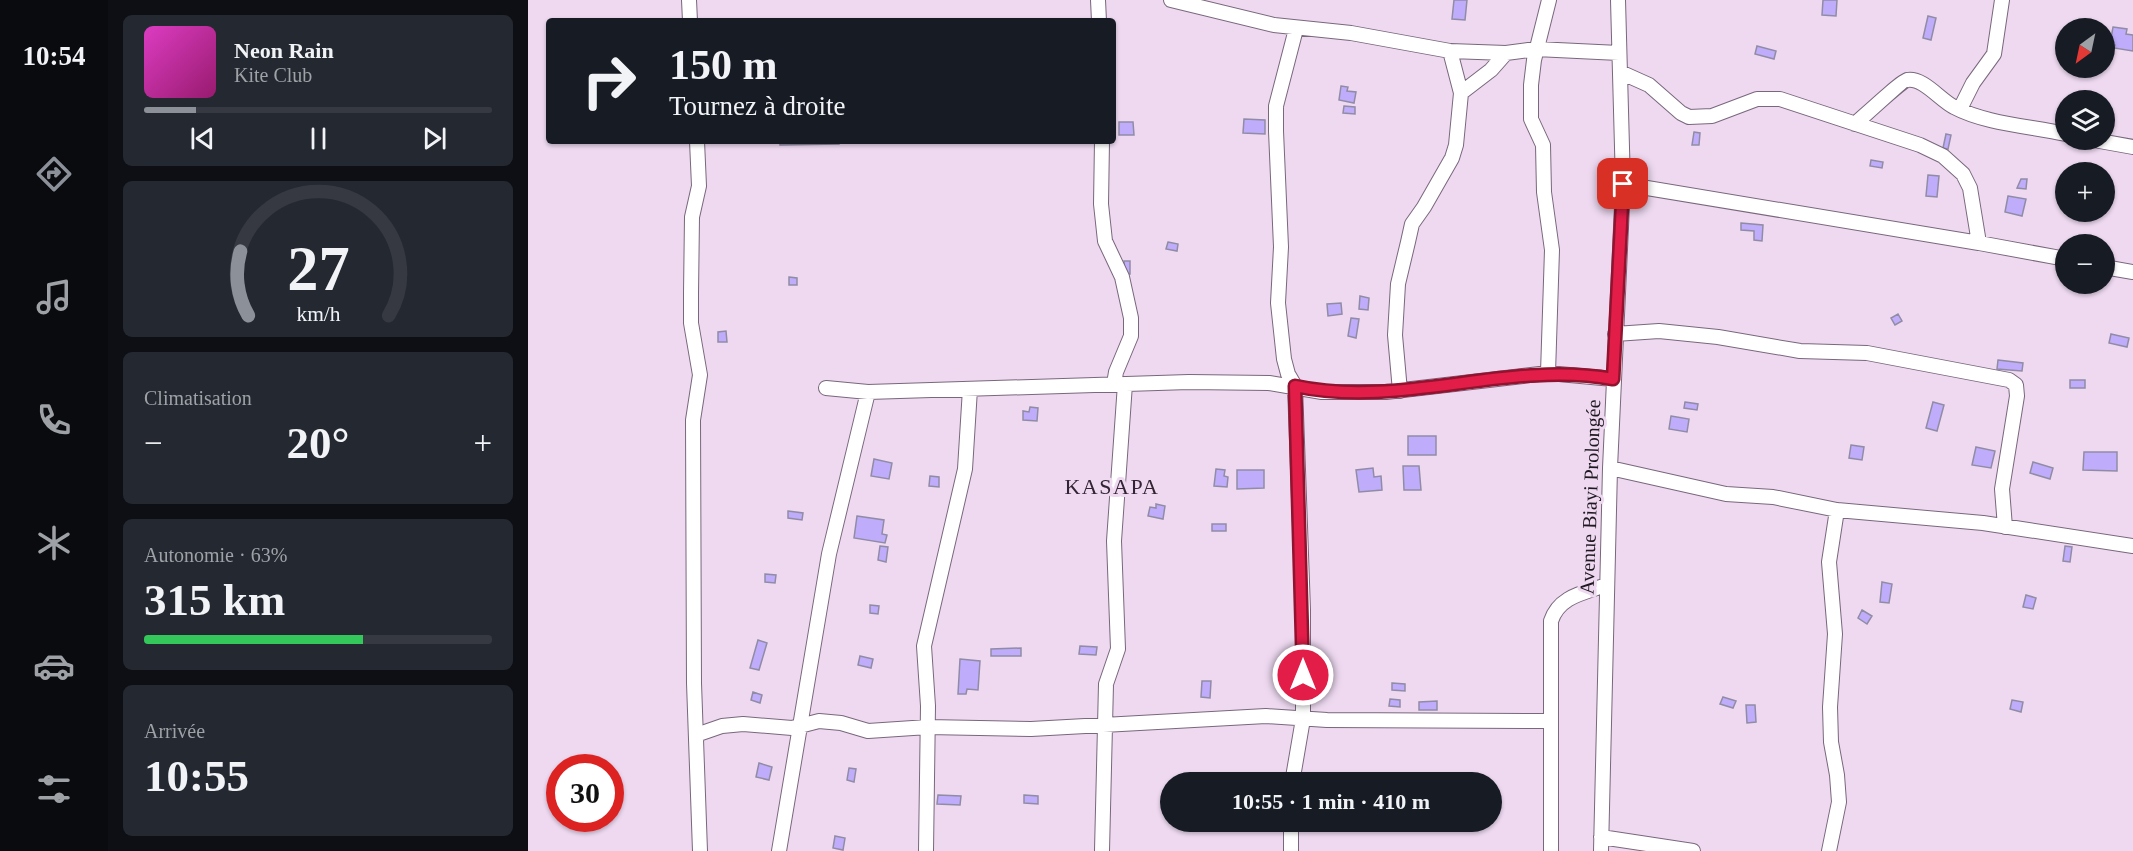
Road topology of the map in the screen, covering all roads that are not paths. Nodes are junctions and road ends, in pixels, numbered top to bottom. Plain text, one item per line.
1 (689, 0) edge
2 (1098, 0) edge
3 (1171, 0) edge
4 (1549, 0) edge
5 (1618, 0) edge
6 (2002, 0) edge
7 (690, 18) edge
8 (1099, 18) edge
9 (1296, 28) junction
10 (1536, 49) junction
11 (1450, 51) junction
12 (1506, 53) junction
13 (1619, 53) junction
14 (1620, 72) junction
15 (1461, 93) junction
16 (1960, 109) junction
17 (1855, 124) junction
18 (2055, 131) edge
19 (697, 144) edge
20 (1102, 144) edge
21 (2115, 144) edge
22 (2133, 147) edge
23 (1623, 184) junction
24 (1979, 243) junction
25 (2055, 257) edge
26 (2115, 269) edge
27 (2133, 272) edge
28 (1615, 334) junction
29 (1548, 373) junction
30 (1613, 379) junction
31 (1120, 384) junction
32 (1295, 386) junction
33 (826, 388) dead end
34 (970, 389) junction
35 (1400, 391) junction
36 (868, 392) junction
37 (1610, 468) junction
38 (1837, 510) junction
39 (2005, 527) junction
40 (2133, 546) edge
41 (1606, 585) junction
42 (1303, 718) junction
43 (1550, 721) junction
44 (1105, 723) junction
45 (800, 727) junction
46 (928, 727) junction
47 (696, 735) junction
48 (1294, 772) edge
49 (1291, 832) edge
50 (1601, 844) edge
51 (700, 851) edge
52 (779, 851) edge
53 (926, 851) edge
54 (1102, 851) edge
55 (1291, 851) edge
56 (1551, 851) edge
57 (1693, 851) edge
58 (1829, 851) edge

1 - 7 street
2 - 8 street
3 - 9 street
4 - 10 street
5 - 13 street, Avenue Biayi Prolongée
6 - 16 street
9 - 11 street
9 - 32 street
10 - 12 street
10 - 13 street
10 - 29 street
11 - 12 street
11 - 15 street
12 - 15 street
13 - 14 street, Avenue Biayi Prolongée
14 - 17 street
14 - 23 street, Avenue Biayi Prolongée
15 - 35 street
16 - 17 street
16 - 18 street
17 - 24 street
19 - 47 street
20 - 31 street
21 - 22 street
23 - 24 street
23 - 28 street, Avenue Biayi Prolongée
24 - 25 street
26 - 27 street
28 - 30 street, Avenue Biayi Prolongée
28 - 39 street
29 - 30 street
29 - 35 street
30 - 37 street, Avenue Biayi Prolongée
31 - 32 street
31 - 34 street
31 - 44 street
32 - 35 street
32 - 42 street
33 - 36 street
34 - 36 street
34 - 46 street
36 - 45 street
37 - 38 street
37 - 41 street, Avenue Biayi Prolongée
38 - 39 street
38 - 58 street
39 - 40 street
41 - 43 street
41 - 50 street, Avenue Biayi Prolongée
42 - 43 street
42 - 44 street
42 - 48 street
43 - 56 street
44 - 46 street
44 - 54 street
45 - 46 street
45 - 47 street
45 - 52 street
46 - 53 street
47 - 51 street
49 - 55 street
50 - 57 street

